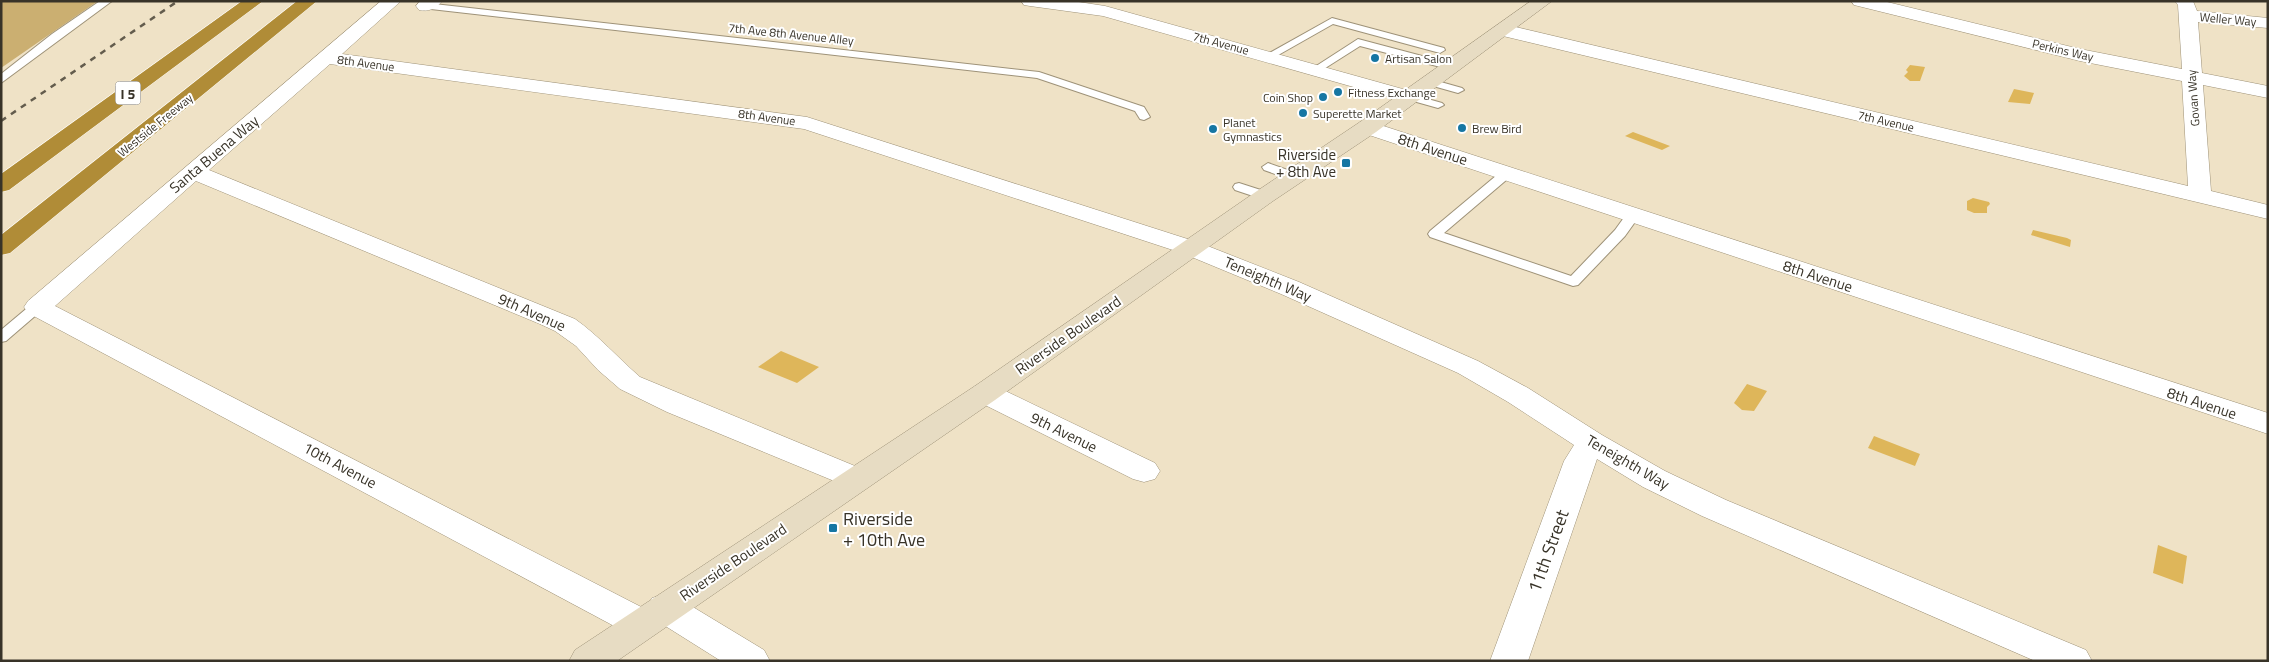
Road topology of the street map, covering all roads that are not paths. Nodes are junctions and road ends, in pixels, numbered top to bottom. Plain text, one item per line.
1 (107, 1) edge
2 (254, 1) edge
3 (308, 1) edge
4 (392, 1) edge
5 (1030, 1) edge
6 (1860, 1) edge
7 (1536, 2) edge
8 (429, 3) edge
9 (2186, 8) edge
10 (2268, 23) edge
11 (1504, 30) junction
12 (1440, 50) dead end
13 (1270, 56) junction
14 (327, 58) junction
15 (1452, 67) junction
16 (1315, 70) junction
17 (2191, 76) junction
18 (1, 80) edge
19 (1430, 82) junction
20 (1458, 90) dead end
21 (2268, 92) edge
22 (1410, 97) junction
23 (1438, 105) dead end
24 (1144, 117) dead end
25 (1368, 127) junction
26 (192, 172) junction
27 (1507, 173) junction
28 (1, 185) edge
29 (2200, 196) junction
30 (2268, 212) edge
31 (1634, 215) junction
32 (1, 248) edge
33 (1192, 248) junction
34 (37, 307) junction
35 (1, 338) edge
36 (985, 393) junction
37 (2268, 424) edge
38 (1591, 442) junction
39 (1144, 471) dead end
40 (856, 479) junction
41 (654, 616) junction
42 (588, 661) edge
43 (751, 661) edge
44 (1509, 661) edge
45 (2073, 661) edge

1 - 18 lane
2 - 28 highway, I 5
3 - 32 highway, Westside Freeway
4 - 14 street, Santa Buena Way
5 - 13 street, 7th Avenue
6 - 17 street, Perkins Way
7 - 11 main road, Riverside Boulevard
8 - 24 lane, 7th Ave 8th Avenue Alley
9 - 10 street, Weller Way
9 - 17 street, Govan Way
11 - 15 main road, Riverside Boulevard
11 - 29 street, 7th Avenue
12 - 13 lane
13 - 16 street, 7th Avenue
14 - 26 street, Santa Buena Way
14 - 33 street, 8th Avenue
15 - 16 lane
15 - 19 main road, Riverside Boulevard
16 - 22 street, 7th Avenue
17 - 21 street, Perkins Way
17 - 29 street, Govan Way
19 - 20 lane
19 - 22 main road, Riverside Boulevard
22 - 23 lane
22 - 25 main road, Riverside Boulevard
25 - 27 street, 8th Avenue
25 - 33 main road, Riverside Boulevard
26 - 34 street, Santa Buena Way
26 - 40 street, 9th Avenue
27 - 31 street, 8th Avenue
27 - 31 lane
29 - 30 street, 7th Avenue
31 - 37 street, 8th Avenue
33 - 36 main road, Riverside Boulevard
33 - 38 street, Teneighth Way
34 - 35 lane
34 - 41 street, 10th Avenue
36 - 39 street, 9th Avenue
36 - 40 main road, Riverside Boulevard
38 - 44 street, 11th Street
38 - 45 street, Teneighth Way
40 - 41 main road, Riverside Boulevard
41 - 42 main road, Riverside Boulevard
41 - 43 street, 10th Avenue

